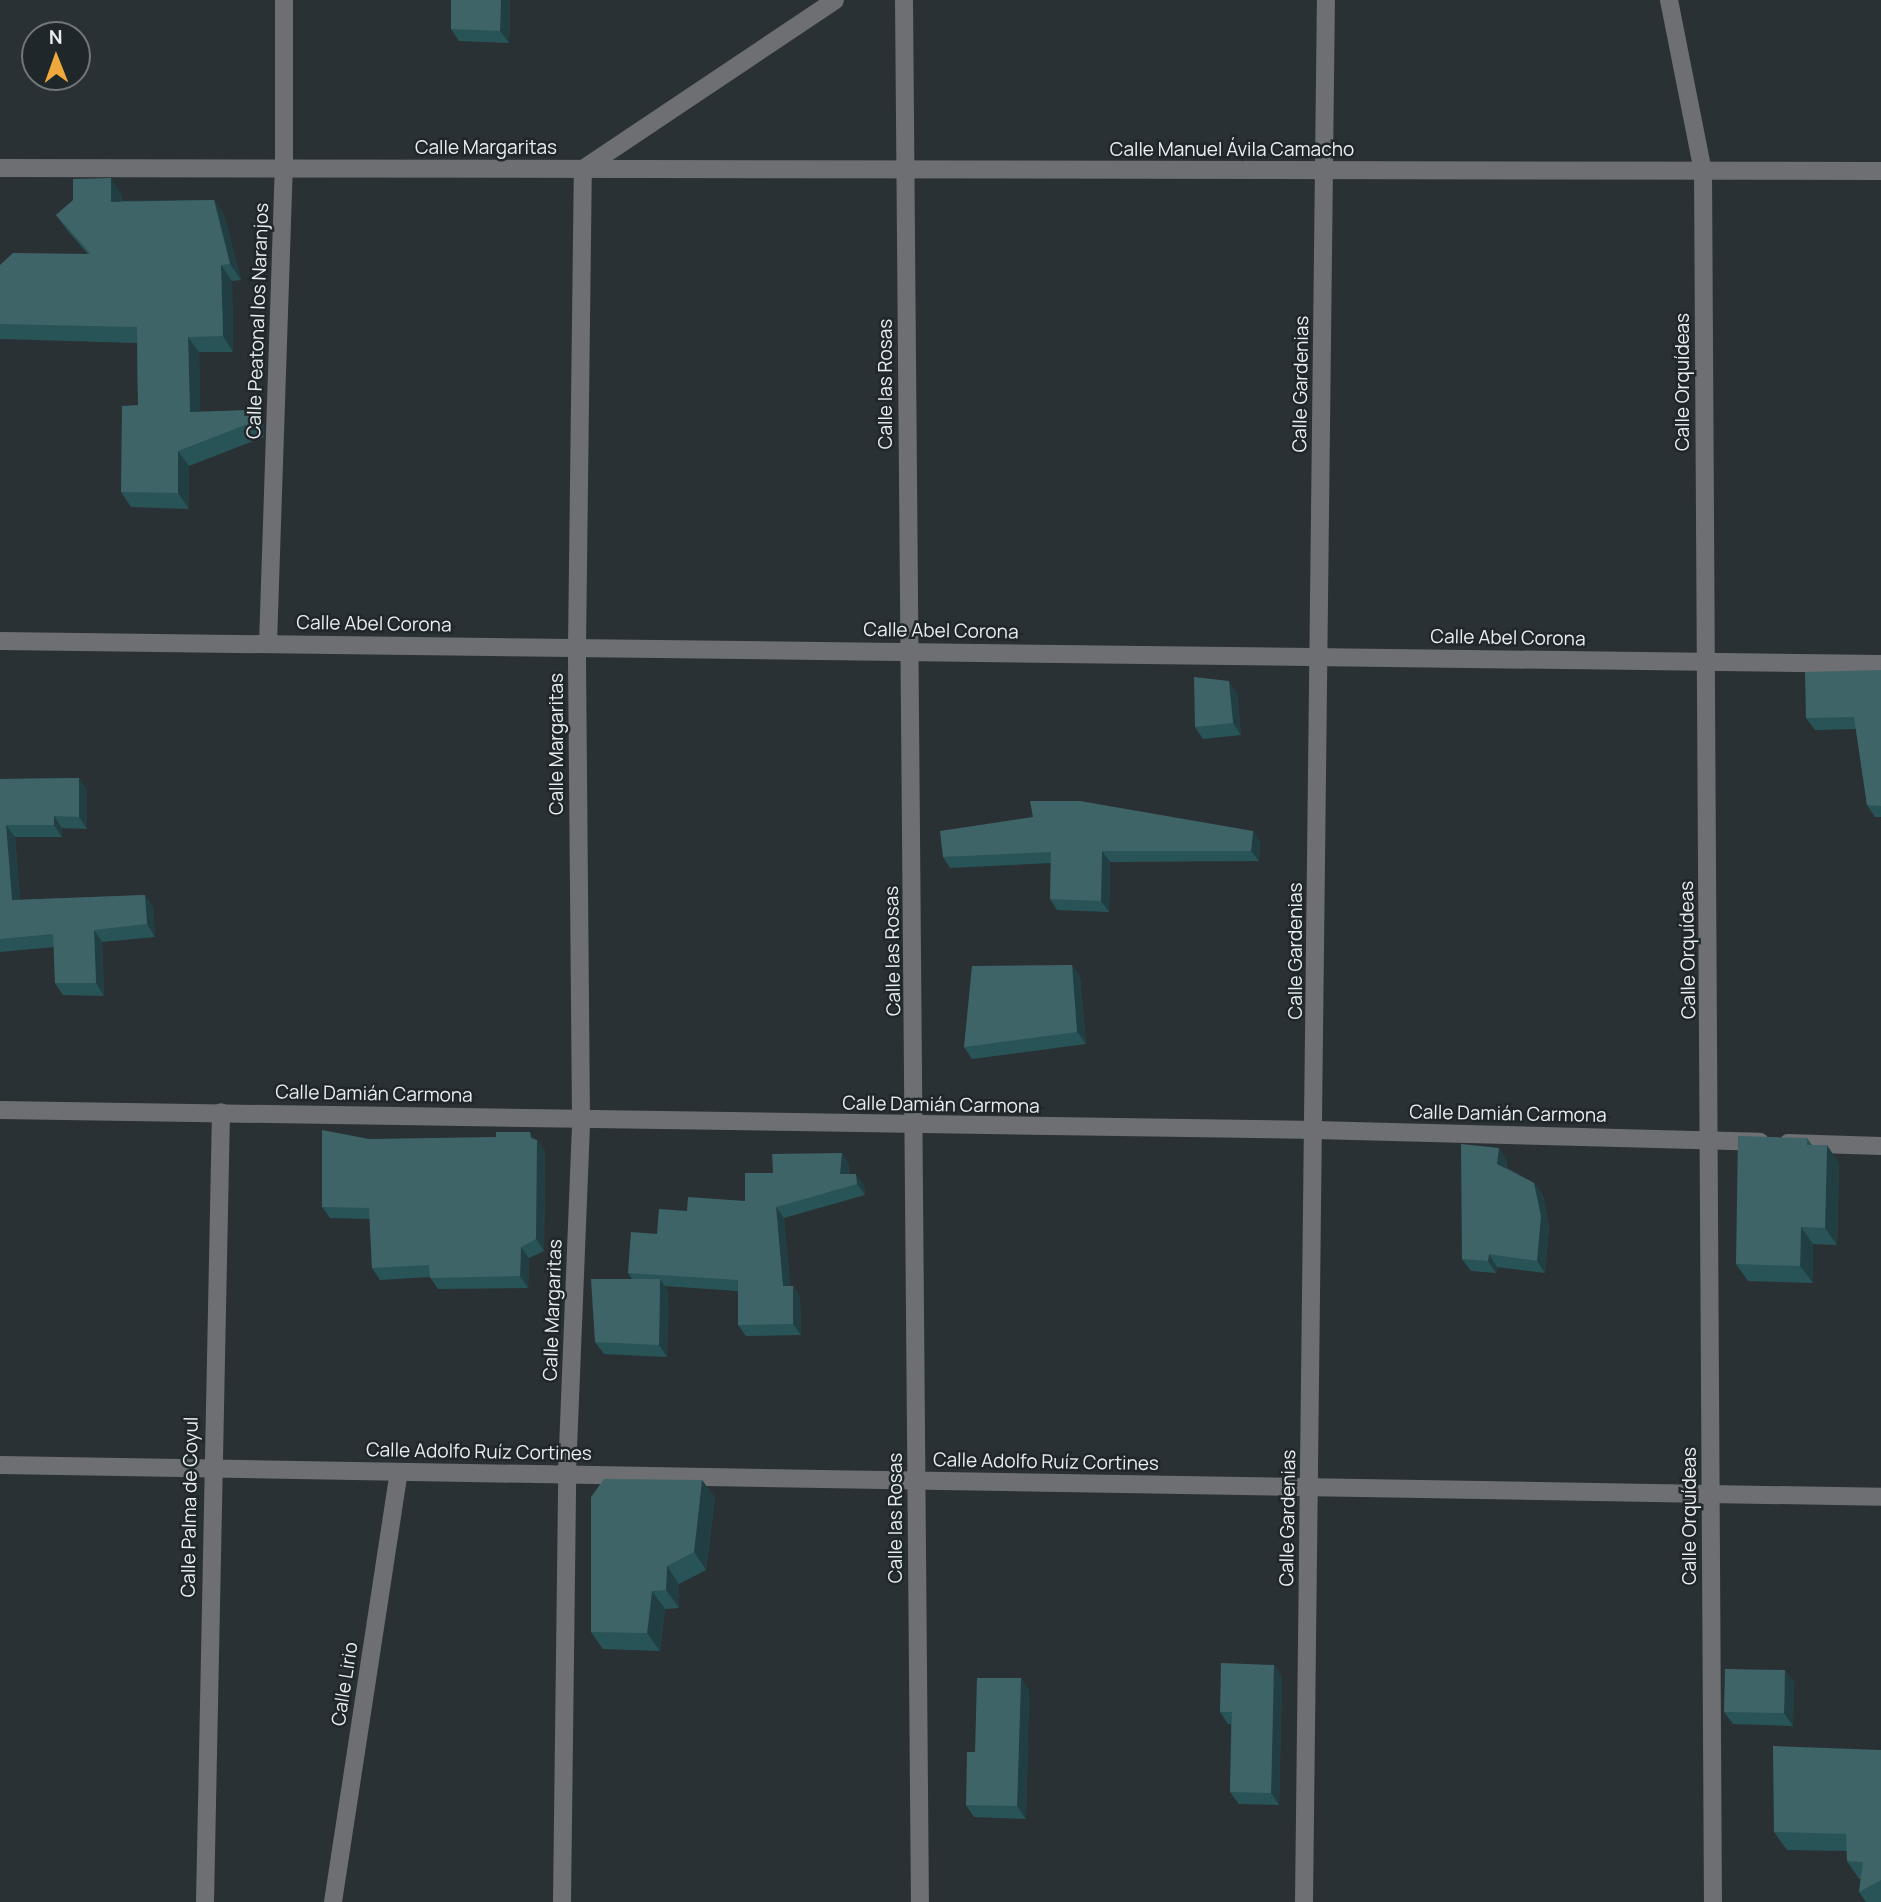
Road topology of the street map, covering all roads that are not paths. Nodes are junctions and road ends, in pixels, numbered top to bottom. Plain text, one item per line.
1 (284, 0) edge
2 (835, 0) edge
3 (904, 0) edge
4 (1326, 0) edge
5 (1669, 0) edge
6 (0, 168) edge
7 (284, 169) junction
8 (583, 169) junction
9 (905, 170) junction
10 (1324, 171) junction
11 (1703, 171) junction
12 (1881, 171) edge
13 (0, 641) edge
14 (268, 644) junction
15 (577, 648) junction
16 (909, 652) junction
17 (1319, 657) junction
18 (1706, 662) junction
19 (1881, 664) edge
20 (0, 1110) edge
21 (221, 1112) junction
22 (581, 1118) junction
23 (916, 1126) junction
24 (1315, 1130) junction
25 (1711, 1141) junction
26 (1881, 1146) edge
27 (0, 1465) edge
28 (211, 1468) junction
29 (399, 1472) junction
30 (567, 1475) junction
31 (916, 1481) junction
32 (1309, 1487) junction
33 (1711, 1494) junction
34 (1881, 1497) edge
35 (205, 1902) edge
36 (333, 1902) edge
37 (562, 1902) edge
38 (920, 1902) edge
39 (1304, 1902) edge
40 (1713, 1902) edge

1 - 7 street, Calle Peatonal los Naranjos
2 - 8 street
3 - 9 street, Calle las Rosas
4 - 10 street, Calle Gardenias
5 - 11 street, Calle Orquídeas
6 - 7 street, Calle Margaritas
7 - 8 street, Calle Margaritas
7 - 14 street, Calle Peatonal los Naranjos
8 - 9 street, Calle Manuel Ávila Camacho
8 - 15 street, Calle Margaritas
9 - 10 street, Calle Manuel Ávila Camacho
9 - 16 street, Calle las Rosas
10 - 11 street, Calle Manuel Ávila Camacho
10 - 17 street, Calle Gardenias
11 - 12 street, Calle Manuel Ávila Camacho
11 - 18 street, Calle Orquídeas
13 - 14 street, Calle Abel Corona
14 - 15 street, Calle Abel Corona
15 - 16 street, Calle Abel Corona
15 - 22 street, Calle Margaritas
16 - 17 street, Calle Abel Corona
16 - 23 street, Calle las Rosas
17 - 18 street, Calle Abel Corona
17 - 24 street, Calle Gardenias
18 - 19 street, Calle Abel Corona
18 - 25 street, Calle Orquídeas
20 - 21 street, Calle Damián Carmona
21 - 22 street, Calle Damián Carmona
21 - 28 street, Calle Palma de Coyul
22 - 23 street, Calle Damián Carmona
22 - 30 street, Calle Margaritas
23 - 24 street, Calle Damián Carmona
23 - 31 street, Calle las Rosas
24 - 25 street, Calle Damián Carmona
24 - 32 street, Calle Gardenias
25 - 26 street, Calle Damián Carmona
25 - 33 street, Calle Orquídeas
27 - 28 street, Calle Adolfo Ruíz Cortines
28 - 29 street, Calle Adolfo Ruíz Cortines
28 - 35 street, Calle Palma de Coyul
29 - 30 street, Calle Adolfo Ruíz Cortines
29 - 36 street, Calle Lirio
30 - 31 street, Calle Adolfo Ruíz Cortines
30 - 37 street, Calle Margaritas
31 - 32 street, Calle Adolfo Ruíz Cortines
31 - 38 street, Calle las Rosas
32 - 33 street, Calle Adolfo Ruíz Cortines
32 - 39 street, Calle Gardenias
33 - 34 street, Calle Adolfo Ruíz Cortines
33 - 40 street, Calle Orquídeas

